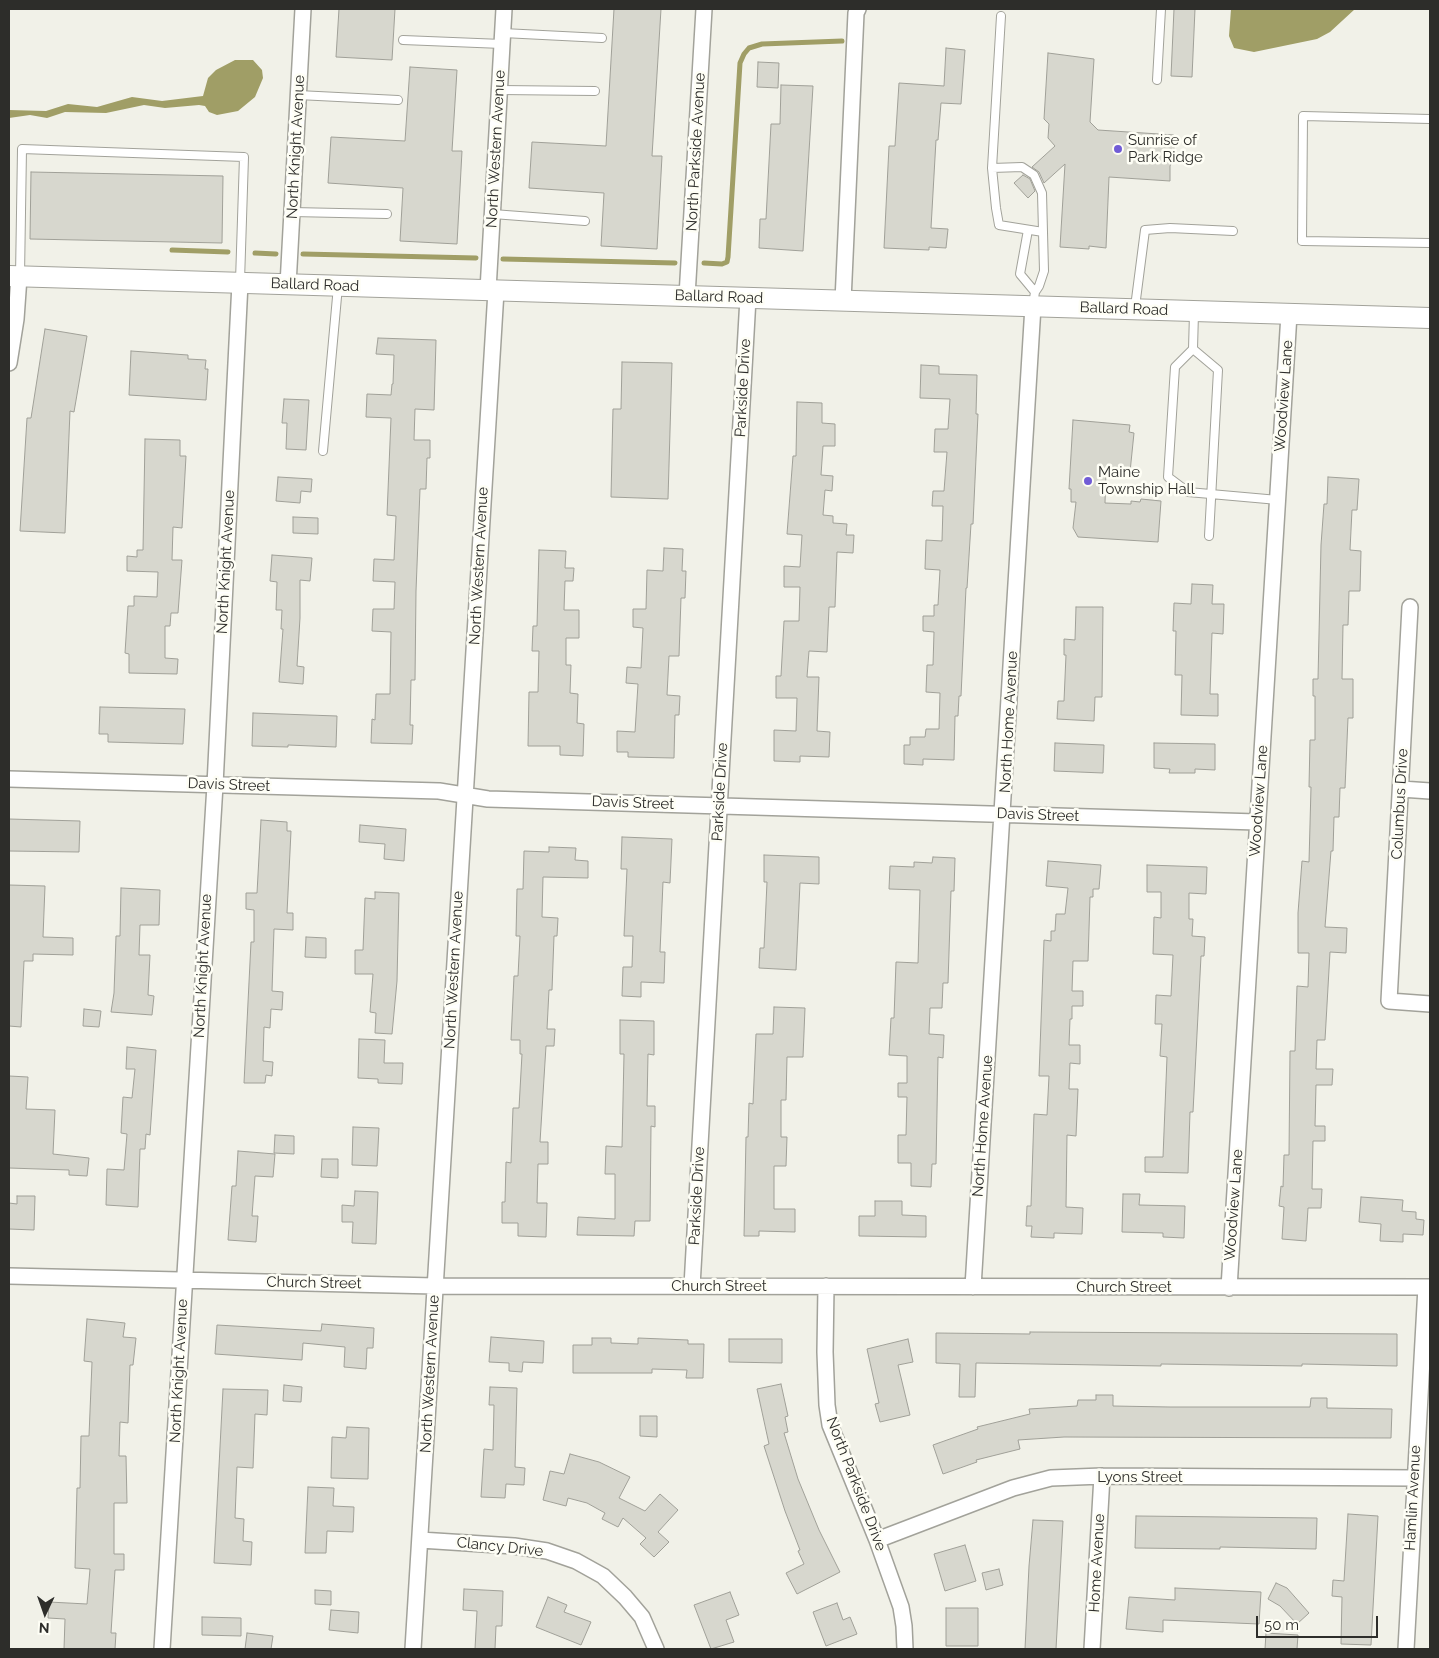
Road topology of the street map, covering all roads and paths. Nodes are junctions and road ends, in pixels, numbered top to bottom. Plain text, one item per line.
1 (303, 9) edge
2 (504, 9) edge
3 (704, 9) edge
4 (858, 9) edge
5 (1161, 9) edge
6 (1001, 16) dead end
7 (602, 38) dead end
8 (503, 39) junction
9 (403, 40) dead end
10 (1157, 80) dead end
11 (500, 90) junction
12 (595, 91) dead end
13 (298, 95) junction
14 (398, 100) dead end
15 (1430, 119) edge
16 (992, 168) junction
17 (292, 212) junction
18 (388, 214) dead end
19 (493, 214) junction
20 (586, 221) dead end
21 (1028, 230) junction
22 (1043, 232) junction
23 (1233, 232) dead end
24 (1430, 243) edge
25 (14, 277) edge
26 (240, 283) junction
27 (288, 285) junction
28 (338, 286) junction
29 (492, 290) junction
30 (687, 296) junction
31 (748, 298) junction
32 (1034, 299) junction
33 (843, 301) junction
34 (1135, 309) junction
35 (1194, 311) junction
36 (1289, 314) junction
37 (1430, 318) edge
38 (1193, 349) junction
39 (9, 363) edge
40 (323, 451) dead end
41 (1211, 494) junction
42 (1278, 500) junction
43 (1209, 536) dead end
44 (1410, 607) dead end
45 (9, 779) edge
46 (214, 785) junction
47 (1401, 789) junction
48 (1430, 791) edge
49 (465, 795) junction
50 (719, 805) junction
51 (1003, 814) junction
52 (1258, 822) junction
53 (1430, 1004) edge
54 (9, 1276) edge
55 (184, 1280) junction
56 (435, 1286) junction
57 (692, 1286) junction
58 (826, 1286) junction
59 (973, 1287) junction
60 (1428, 1287) edge
61 (1229, 1288) junction
62 (1102, 1476) junction
63 (1414, 1478) junction
64 (420, 1540) junction
65 (877, 1540) junction
66 (162, 1649) edge
67 (413, 1649) edge
68 (656, 1649) edge
69 (905, 1649) edge
70 (1092, 1649) edge
71 (1406, 1649) edge

1 - 13 street, North Knight Avenue
2 - 8 street, North Western Avenue
3 - 30 street, North Parkside Avenue
4 - 33 street
5 - 10 lane
6 - 16 lane
7 - 8 lane
8 - 9 lane
8 - 11 street, North Western Avenue
11 - 12 lane
11 - 19 street, North Western Avenue
13 - 14 lane
13 - 17 street, North Knight Avenue
15 - 24 lane
16 - 21 lane
16 - 22 lane
17 - 18 lane
17 - 27 street, North Knight Avenue
19 - 20 lane
19 - 29 street, North Western Avenue
21 - 22 lane
21 - 32 lane
22 - 32 lane
23 - 34 lane
25 - 26 street, Ballard Road
25 - 26 lane
25 - 39 street
26 - 27 street, Ballard Road
26 - 46 street, North Knight Avenue
27 - 28 street, Ballard Road
28 - 29 street, Ballard Road
28 - 40 lane
29 - 30 street, Ballard Road
29 - 49 street, North Western Avenue
30 - 31 street, Ballard Road
31 - 33 street, Ballard Road
31 - 50 street, Parkside Drive
32 - 33 street, Ballard Road
32 - 34 street, Ballard Road
32 - 51 street, North Home Avenue
34 - 35 street, Ballard Road
35 - 36 street, Ballard Road
35 - 38 lane
36 - 37 street, Ballard Road
36 - 42 street, Woodview Lane
38 - 41 lane
38 - 41 lane
41 - 42 lane
41 - 43 lane
42 - 52 street, Woodview Lane
44 - 47 street, Columbus Drive
45 - 46 street, Davis Street
46 - 49 street, Davis Street
46 - 55 street, North Knight Avenue
47 - 48 street
47 - 53 street, Columbus Drive
49 - 50 street, Davis Street
49 - 56 street, North Western Avenue
50 - 51 street, Davis Street
50 - 57 street, Parkside Drive
51 - 52 street, Davis Street
51 - 59 street, North Home Avenue
52 - 61 street, Woodview Lane
54 - 55 street, Church Street
55 - 56 street, Church Street
55 - 66 street, North Knight Avenue
56 - 57 street, Church Street
56 - 64 street, North Western Avenue
57 - 58 street, Church Street
58 - 59 street, Church Street
58 - 65 street, North Parkside Drive
59 - 61 street, Church Street
60 - 61 street, Church Street
60 - 63 street, Hamlin Avenue
62 - 63 street, Lyons Street
62 - 65 street, Lyons Street
62 - 70 street, Home Avenue
63 - 71 street, Hamlin Avenue
64 - 67 street, North Western Avenue
64 - 68 street, Clancy Drive
65 - 69 street, North Parkside Drive

